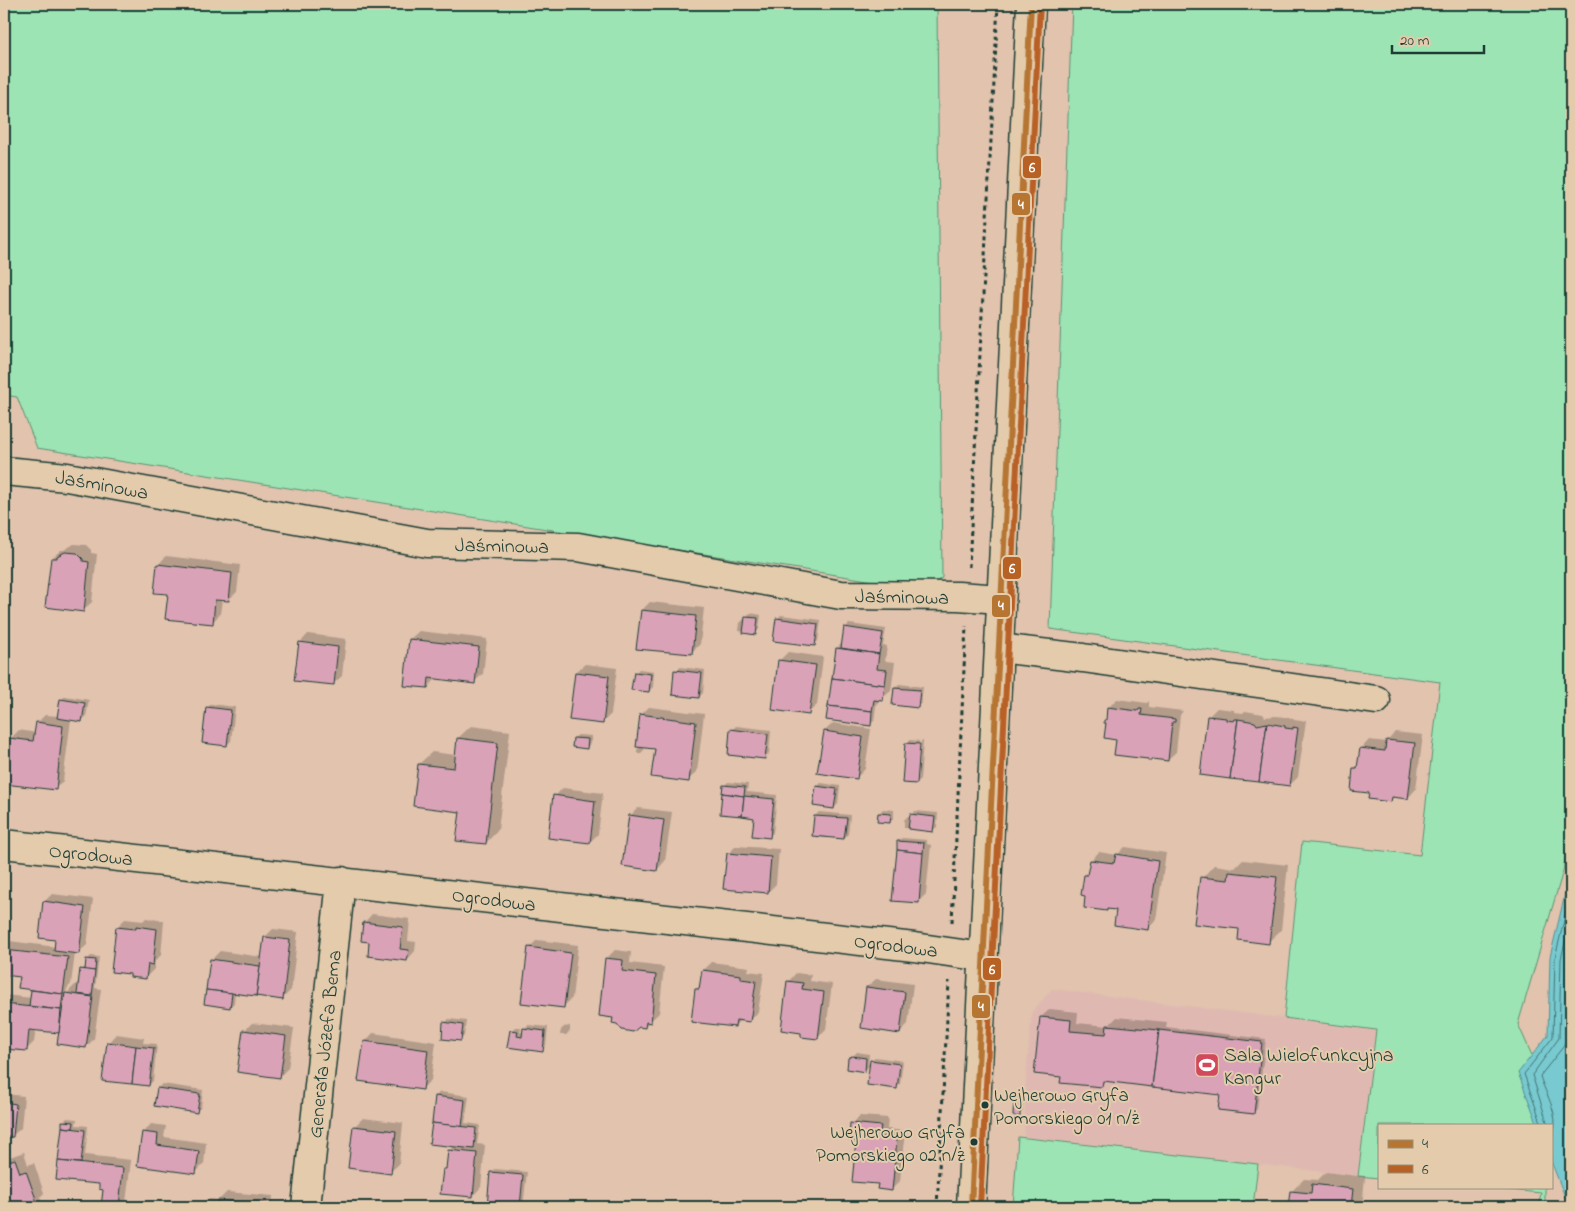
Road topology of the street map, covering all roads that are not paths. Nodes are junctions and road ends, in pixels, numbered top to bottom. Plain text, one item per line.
1 (1031, 4) edge
2 (4, 471) edge
3 (1001, 599) junction
4 (999, 648) junction
5 (1376, 700) dead end
6 (4, 844) edge
7 (341, 882) junction
8 (983, 957) junction
9 (306, 1207) edge
10 (971, 1207) edge

1 - 3 street
2 - 3 street, Jaśminowa
3 - 4 street
4 - 5 street
4 - 8 street
6 - 7 street, Ogrodowa
7 - 8 street, Ogrodowa
7 - 9 street, Generała Józefa Bema
8 - 10 street

